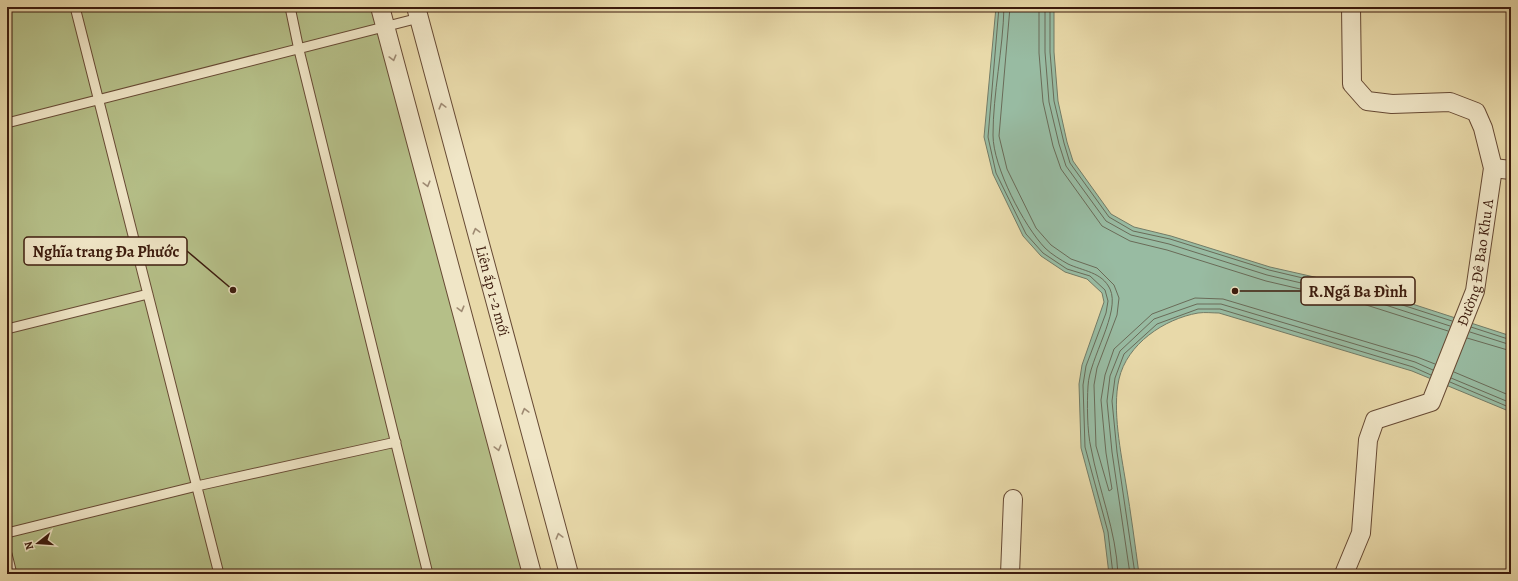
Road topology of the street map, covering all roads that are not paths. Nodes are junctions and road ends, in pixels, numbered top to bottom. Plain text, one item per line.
1 (75, 7) edge
2 (290, 7) edge
3 (380, 7) edge
4 (1351, 7) edge
5 (417, 13) edge
6 (385, 28) junction
7 (299, 50) junction
8 (99, 99) junction
9 (7, 123) edge
10 (1502, 169) edge
11 (148, 294) junction
12 (7, 329) edge
13 (396, 442) junction
14 (197, 486) junction
15 (1013, 499) dead end
16 (7, 533) edge
17 (7, 554) edge
18 (12, 574) edge
19 (219, 574) edge
20 (428, 574) edge
21 (532, 574) edge
22 (569, 574) edge
23 (1010, 574) edge
24 (1344, 574) edge

1 - 8 lane
2 - 7 lane
3 - 6 street
4 - 10 street, Đường Đê Bao Khu A
5 - 6 lane
22 -> 5 street, Liên ấp 1-2 mới
6 - 7 lane
6 -> 21 street
7 - 8 lane
7 - 13 lane
8 - 9 lane
8 - 11 lane
10 - 24 street, Đường Đê Bao Khu A
11 - 12 lane
11 - 14 lane
13 - 14 lane
13 - 20 lane
14 - 16 lane
14 - 19 lane
15 - 23 street
17 - 18 lane

